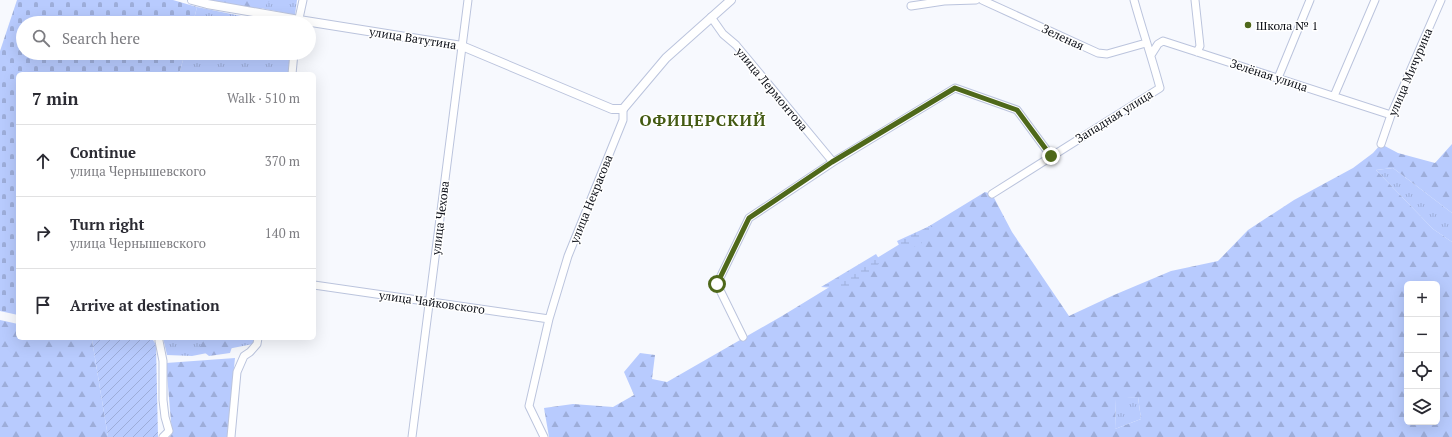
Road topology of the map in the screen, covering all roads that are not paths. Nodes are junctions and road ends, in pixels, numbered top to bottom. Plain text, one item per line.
1 (192, 0) edge
2 (303, 0) edge
3 (468, 0) edge
4 (731, 0) edge
5 (976, 0) edge
6 (982, 0) edge
7 (1134, 0) edge
8 (1195, 0) edge
9 (1310, 0) edge
10 (1375, 0) edge
11 (1441, 0) edge
12 (944, 1) edge
13 (911, 6) dead end
14 (268, 16) edge
15 (300, 16) edge
16 (711, 18) junction
17 (316, 25) edge
18 (1146, 43) junction
19 (462, 46) junction
20 (1197, 52) junction
21 (1151, 55) junction
22 (293, 60) edge
23 (292, 72) edge
24 (1278, 78) junction
25 (1334, 96) junction
26 (623, 109) junction
27 (1391, 115) junction
28 (1381, 144) dead end
29 (1051, 156) junction
30 (832, 162) junction
31 (992, 194) dead end
32 (316, 285) edge
33 (429, 302) junction
34 (549, 319) junction
35 (744, 337) dead end
36 (258, 340) edge
37 (159, 341) dead end
38 (163, 437) edge
39 (231, 437) edge
40 (412, 437) edge
41 (544, 437) edge

1 - 14 street, улица Ватутина
2 - 15 street
3 - 19 street, улица Чехова
4 - 16 street
5 - 12 street
6 - 18 street, Зеленая
7 - 18 street, Западная улица
8 - 20 street
9 - 24 street
10 - 25 street
11 - 27 street, улица Мичурина
12 - 13 street
16 - 26 street
16 - 30 street, улица Лермонтова
17 - 19 street, улица Ватутина
18 - 21 street, Западная улица
19 - 26 street, улица Ватутина
19 - 33 street, улица Чехова
20 - 21 street, Зелёная улица
20 - 24 street, Зелёная улица
21 - 29 street, Западная улица
22 - 23 street
24 - 25 street, Зелёная улица
25 - 27 street, Зелёная улица
26 - 34 street, улица Некрасова
27 - 28 street, улица Мичурина
29 - 30 street
29 - 31 street, Западная улица
30 - 35 street
32 - 33 street, улица Чайковского
33 - 34 street, улица Чайковского
33 - 40 street, улица Чехова
34 - 41 street, улица Некрасова
36 - 39 street
37 - 38 street

